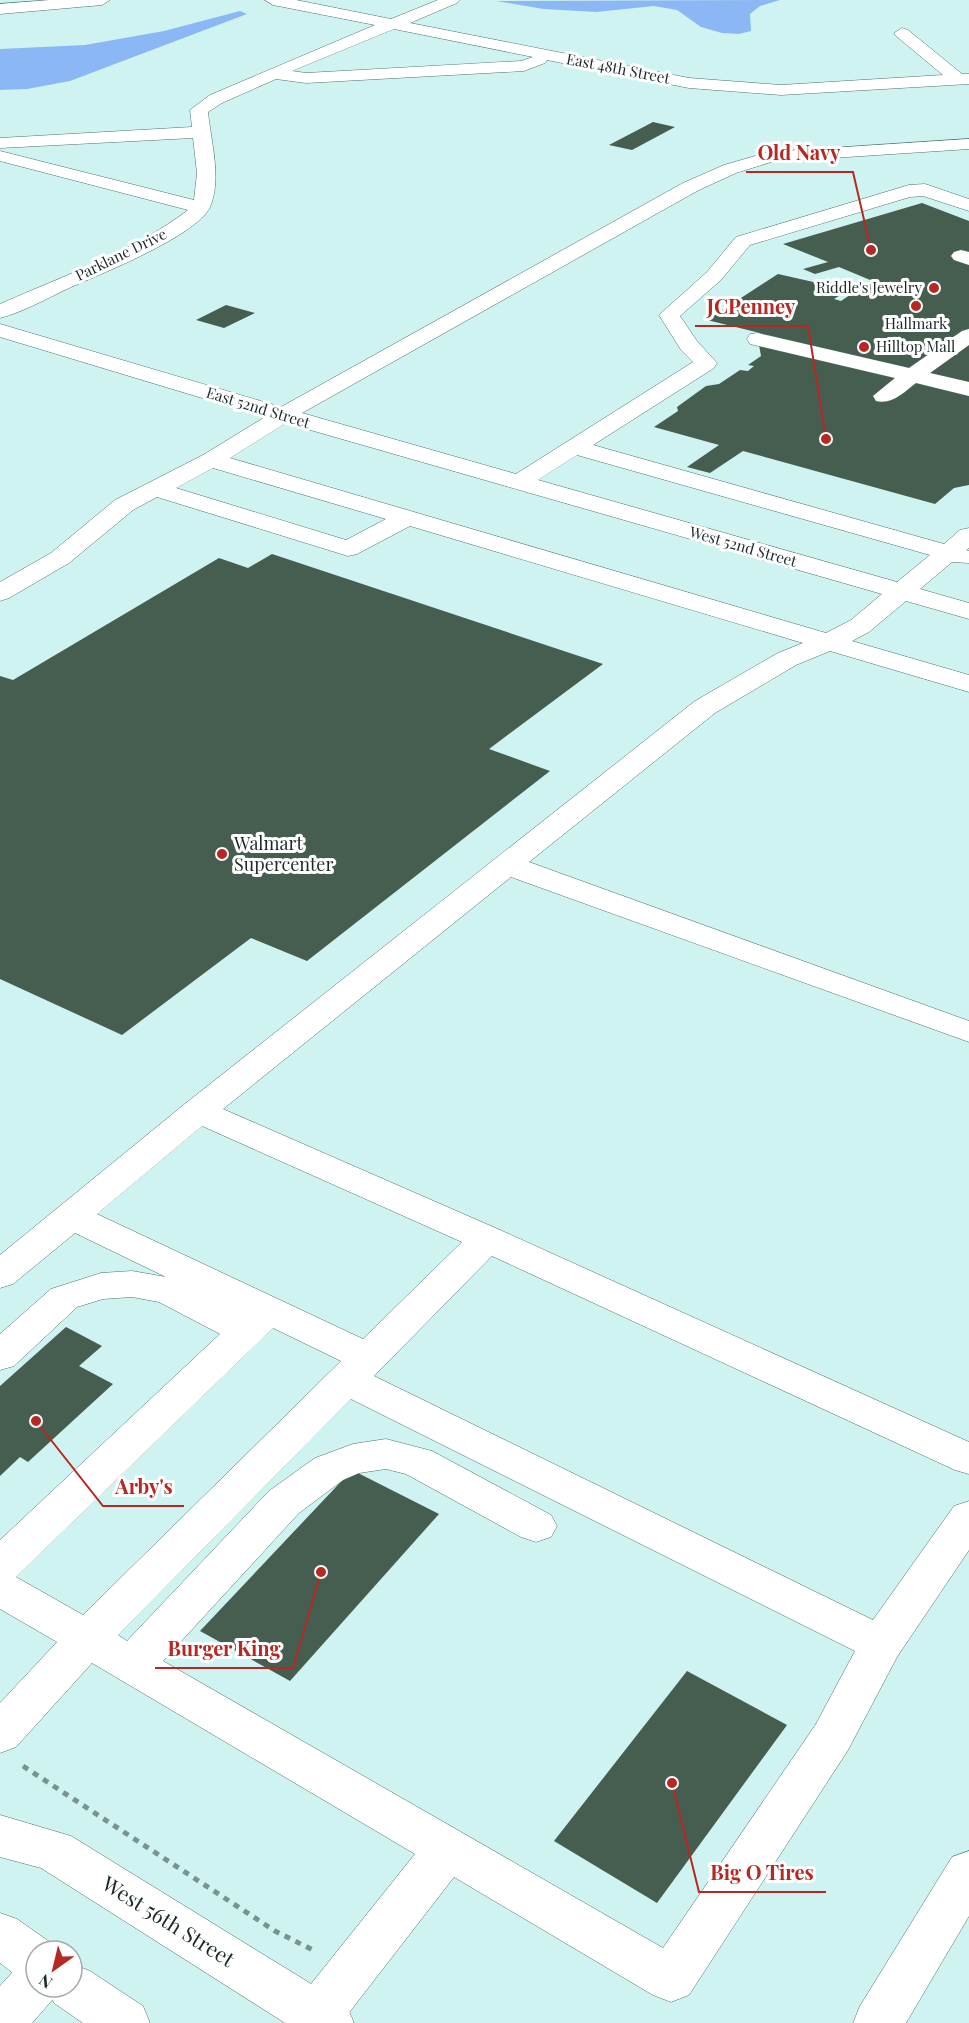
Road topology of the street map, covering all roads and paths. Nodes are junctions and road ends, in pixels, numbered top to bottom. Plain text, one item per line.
1 (102, 0) edge
2 (273, 0) edge
3 (452, 0) edge
4 (0, 9) edge
5 (392, 23) junction
6 (902, 33) dead end
7 (548, 55) junction
8 (273, 73) junction
9 (964, 80) edge
10 (200, 132) junction
11 (0, 143) edge
12 (969, 144) edge
13 (0, 156) edge
14 (969, 205) edge
15 (200, 207) junction
16 (0, 312) edge
17 (0, 330) edge
18 (969, 336) edge
19 (758, 339) dead end
20 (914, 375) junction
21 (969, 389) edge
22 (884, 396) dead end
23 (283, 415) junction
24 (574, 447) junction
25 (210, 460) junction
26 (518, 483) junction
27 (155, 489) junction
28 (407, 518) junction
29 (969, 535) edge
30 (959, 556) edge
31 (901, 591) junction
32 (0, 593) edge
33 (969, 610) edge
34 (830, 642) junction
35 (969, 684) edge
36 (508, 865) junction
37 (969, 1032) edge
38 (198, 1111) junction
39 (71, 1216) junction
40 (487, 1239) junction
41 (0, 1275) edge
42 (258, 1321) junction
43 (0, 1356) edge
44 (357, 1368) junction
45 (969, 1459) edge
46 (969, 1517) edge
47 (536, 1526) dead end
48 (0, 1566) edge
49 (0, 1588) edge
50 (87, 1639) junction
51 (881, 1644) junction
52 (132, 1665) junction
53 (10, 1749) edge
54 (0, 1836) edge
55 (447, 1849) junction
56 (969, 1872) edge
57 (0, 1935) edge
58 (24, 1953) edge
59 (352, 1970) junction
60 (84, 1995) edge
61 (24, 1996) edge
62 (323, 2019) edge
63 (0, 2023) edge
64 (125, 2023) edge
65 (878, 2023) edge

1 - 4 street
2 - 5 street, East 48th Street
3 - 5 street
5 - 7 street, East 48th Street
5 - 8 street
6 - 9 street
7 - 8 street
7 - 9 street, East 48th Street
8 - 10 street
10 - 11 street
10 - 15 street
12 - 23 street
13 - 15 street
14 - 24 street
15 - 16 street, Parklane Drive
17 - 23 street, East 52nd Street
18 - 20 street
19 - 20 street
20 - 21 street
20 - 22 street
23 - 25 street
23 - 26 street, East 52nd Street
24 - 26 street
24 - 30 street
25 - 27 street
25 - 28 street
26 - 31 street, West 52nd Street
27 - 28 street
27 - 32 street
28 - 34 street
29 - 30 street
30 - 31 street
31 - 33 street, West 52nd Street
31 - 34 street
34 - 35 street
34 - 36 street
36 - 37 street
36 - 38 street
38 - 39 street
38 - 40 street
39 - 41 street
39 - 42 street
40 - 44 street
40 - 45 street
42 - 43 street
42 - 44 street
42 - 48 street
44 - 50 street
44 - 51 street
46 - 51 street
47 - 52 street
49 - 50 street
50 - 52 street
50 - 53 street
51 - 55 street
52 - 55 street
53 - 59 path
54 - 62 street, West 56th Street
55 - 59 street
56 - 65 street
57 - 58 street
59 - 62 street
60 - 64 street
61 - 63 street

